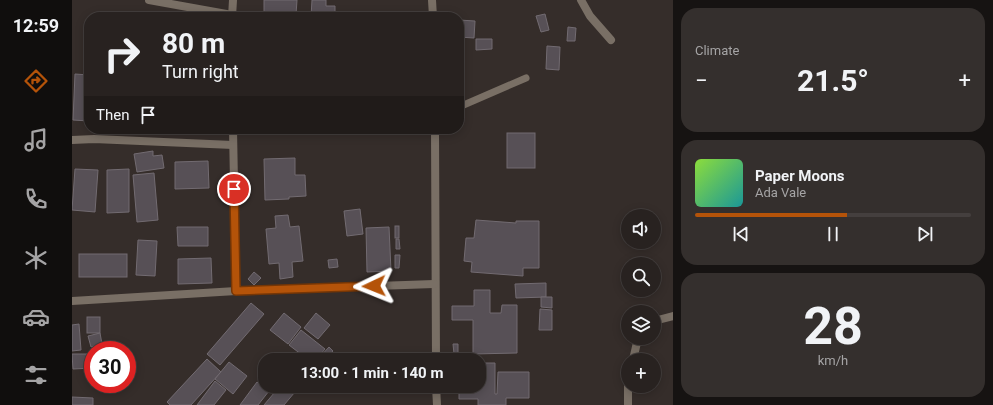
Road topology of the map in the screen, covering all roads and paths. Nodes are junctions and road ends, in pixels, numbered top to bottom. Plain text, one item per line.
1 (149, 0) edge
2 (233, 0) edge
3 (432, 0) edge
4 (580, 0) edge
5 (211, 12) edge
6 (232, 12) edge
7 (432, 12) edge
8 (611, 40) dead end
9 (526, 78) dead end
10 (464, 105) edge
11 (233, 134) edge
12 (435, 134) edge
13 (72, 140) edge
14 (233, 145) junction
15 (434, 284) junction
16 (236, 291) junction
17 (72, 301) edge
18 (673, 316) edge
19 (661, 320) edge
20 (436, 353) edge
21 (436, 393) edge
22 (628, 393) edge
23 (436, 405) edge
24 (628, 405) edge

1 - 5 street
2 - 6 street
3 - 7 street
4 - 8 street
9 - 10 lane
11 - 14 street
12 - 15 street
13 - 14 street
14 - 16 street
15 - 16 street
15 - 20 street
16 - 17 street
18 - 19 street
21 - 23 street
22 - 24 street

